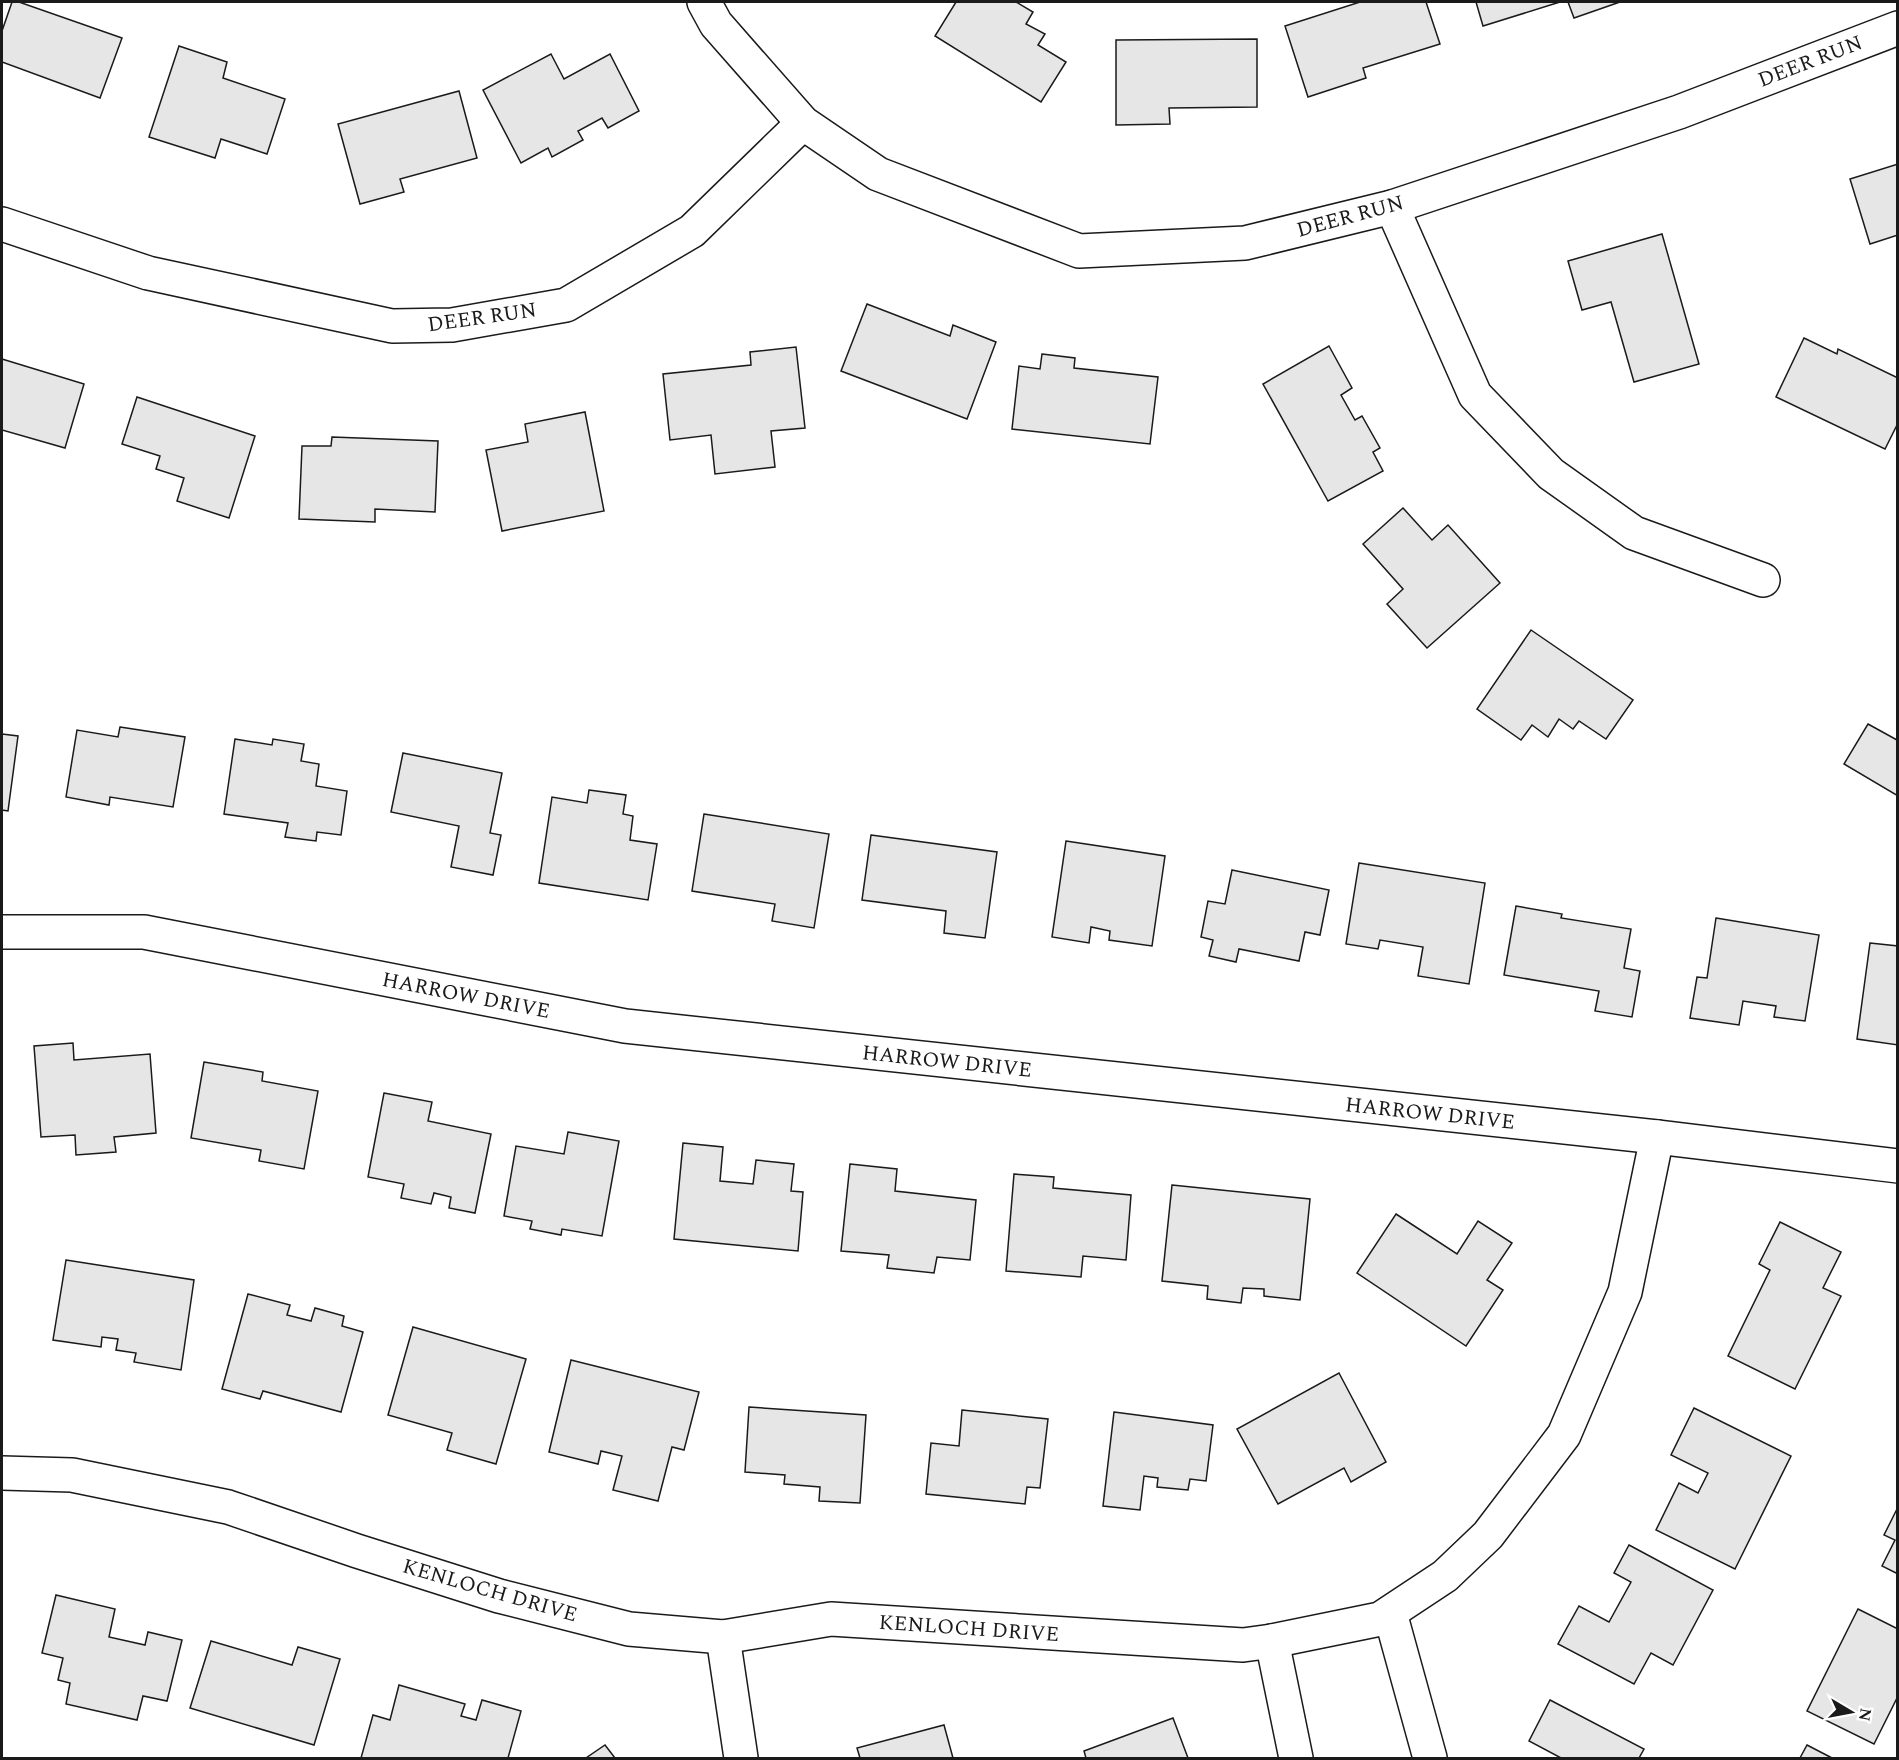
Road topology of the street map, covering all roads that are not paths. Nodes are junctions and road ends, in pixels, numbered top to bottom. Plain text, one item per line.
1 (704, 2) edge
2 (1898, 28) edge
3 (803, 123) junction
4 (1392, 207) junction
5 (2, 224) edge
6 (1763, 580) dead end
7 (2, 932) edge
8 (1657, 1137) junction
9 (1898, 1166) edge
10 (2, 1473) edge
11 (1390, 1613) junction
12 (723, 1637) junction
13 (1272, 1641) junction
14 (741, 1758) edge
15 (1296, 1758) edge
16 (1430, 1758) edge

1 - 3 street, DEER RUN
2 - 4 street, DEER RUN
3 - 4 street, DEER RUN
3 - 5 street, DEER RUN
4 - 6 street
7 - 8 street, HARROW DRIVE
8 - 9 street, HARROW DRIVE
8 - 11 street, KENLOCH DRIVE
10 - 12 street, KENLOCH DRIVE
11 - 13 street, KENLOCH DRIVE
11 - 16 street
12 - 13 street, KENLOCH DRIVE
12 - 14 street
13 - 15 street

